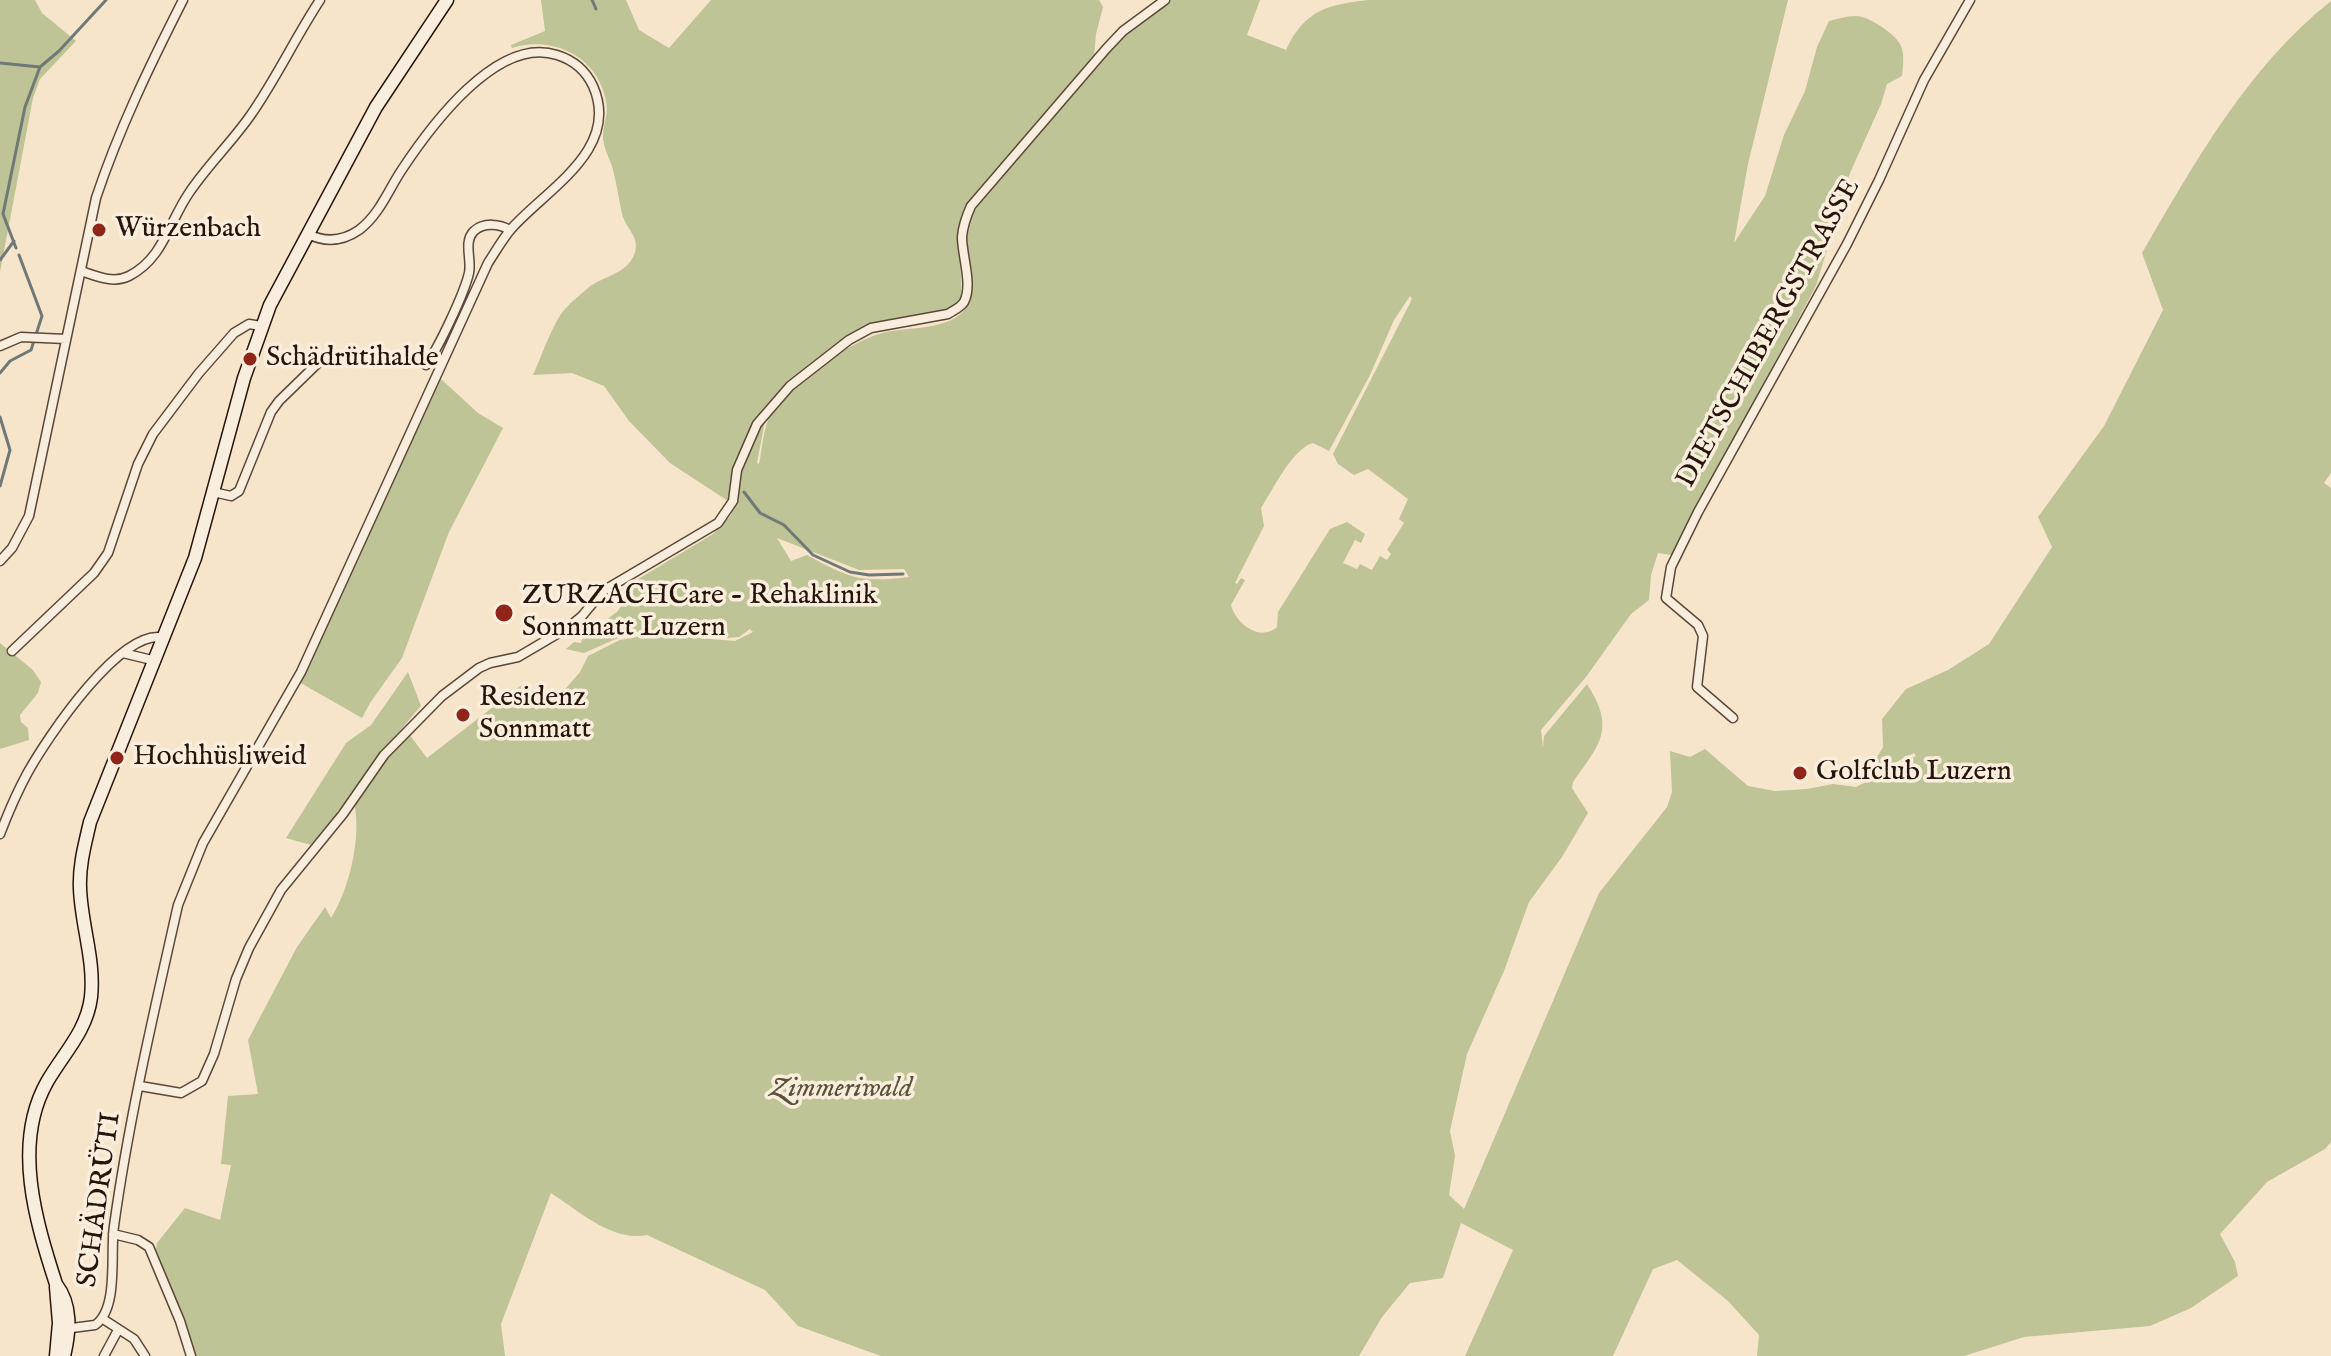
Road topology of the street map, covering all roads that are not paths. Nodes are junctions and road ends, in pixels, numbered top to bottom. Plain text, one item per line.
1 (183, 0) edge
2 (320, 0) edge
3 (447, 0) edge
4 (1165, 0) edge
5 (1970, 0) edge
6 (510, 230) junction
7 (308, 234) junction
8 (81, 271) junction
9 (261, 326) junction
10 (66, 339) junction
11 (0, 346) edge
12 (318, 363) dead end
13 (426, 365) dead end
14 (213, 492) junction
15 (0, 561) edge
16 (165, 638) junction
17 (12, 651) dead end
18 (123, 653) junction
19 (156, 661) junction
20 (1733, 718) dead end
21 (0, 834) edge
22 (140, 1086) junction
23 (113, 1234) junction
24 (103, 1319) junction
25 (64, 1329) junction
26 (118, 1330) junction
27 (56, 1356) edge
28 (64, 1356) edge
29 (104, 1356) edge
30 (145, 1356) edge
31 (191, 1356) edge

1 - 8 street
2 - 8 street
3 - 7 main road
4 - 22 street
5 - 20 street, DIETSCHIBERGSTRASSE
6 - 7 street
6 - 13 street
6 - 22 street
7 - 9 main road
8 - 10 street
9 - 14 main road
9 - 17 street
10 - 11 street
10 - 15 street
12 - 14 street
14 - 16 main road
16 - 18 street
16 - 19 main road
18 - 19 street
18 - 21 street
19 - 25 main road
22 - 23 street, SCHÄDRÜTI
23 - 24 street, SCHÄDRÜTI
23 - 31 street
24 - 25 street, SCHÄDRÜTI
24 - 26 street
25 - 27 main road
25 - 28 main road
26 - 29 street
26 - 30 street

